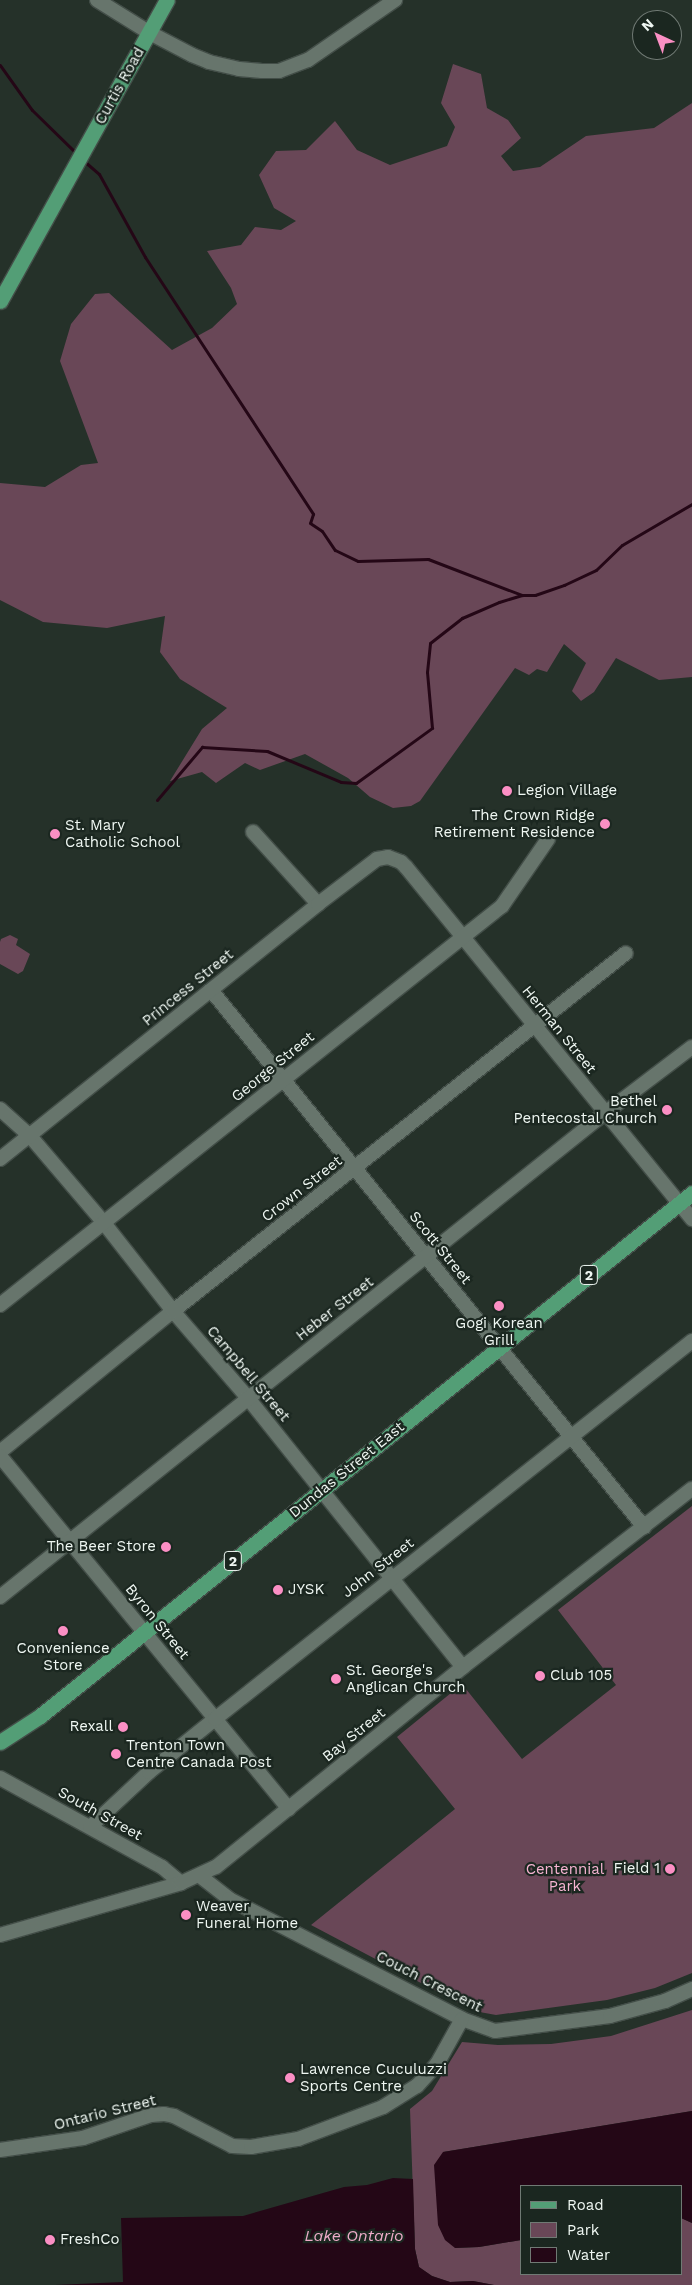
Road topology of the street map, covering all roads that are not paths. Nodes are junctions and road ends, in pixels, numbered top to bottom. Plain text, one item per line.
1 (97, 0) edge
2 (167, 0) edge
3 (395, 0) edge
4 (150, 33) junction
5 (0, 301) edge
6 (254, 832) dead end
7 (548, 839) dead end
8 (401, 862) joint
9 (318, 904) junction
10 (463, 937) junction
11 (626, 953) dead end
12 (211, 990) junction
13 (534, 1025) junction
14 (692, 1047) edge
15 (283, 1080) junction
16 (0, 1109) edge
17 (605, 1113) junction
18 (30, 1136) junction
19 (0, 1159) edge
20 (355, 1168) junction
21 (692, 1193) edge
22 (679, 1203) junction
23 (692, 1219) edge
24 (104, 1223) junction
25 (427, 1257) junction
26 (0, 1305) edge
27 (173, 1311) junction
28 (692, 1341) edge
29 (498, 1347) junction
30 (248, 1398) junction
31 (571, 1437) junction
32 (0, 1452) edge
33 (0, 1456) edge
34 (692, 1489) edge
35 (323, 1490) junction
36 (644, 1527) junction
37 (69, 1541) junction
38 (392, 1577) junction
39 (0, 1597) edge
40 (144, 1632) junction
41 (463, 1667) junction
42 (215, 1719) junction
43 (0, 1742) edge
44 (0, 1778) edge
45 (289, 1809) junction
46 (90, 1827) junction
47 (200, 1876) junction
48 (181, 1884) junction
49 (0, 1935) edge
50 (692, 1989) edge
51 (462, 2019) junction
52 (0, 2150) edge

1 - 4 street
2 - 4 main road, Curtis Road
3 - 4 street
4 - 5 main road, Curtis Road
6 - 9 street
7 - 10 street, George Street
8 - 9 street, Princess Street
8 - 10 street, Herman Street
9 - 12 street, Princess Street
10 - 13 street, Herman Street
10 - 15 street, George Street
11 - 13 street, Crown Street
12 - 15 street, Scott Street
12 - 18 street, Princess Street
13 - 17 street, Herman Street
13 - 20 street, Crown Street
14 - 17 street, Heber Street
15 - 20 street, Scott Street
15 - 24 street, George Street
16 - 18 street, Campbell Street
17 - 22 street, Herman Street
17 - 25 street, Heber Street
18 - 19 street, Princess Street
18 - 24 street, Campbell Street
20 - 25 street, Scott Street
20 - 27 street, Crown Street
21 - 22 main road, Dundas Street East / 2
22 - 23 street, Herman Street
22 - 29 main road, Dundas Street East / 2
24 - 26 street, George Street
24 - 27 street, Campbell Street
25 - 29 street, Scott Street
25 - 30 street, Heber Street
27 - 30 street, Campbell Street
27 - 32 street, Crown Street
28 - 31 street, John Street
29 - 31 street, Scott Street
29 - 35 main road, Dundas Street East / 2
30 - 35 street, Campbell Street
30 - 37 street, Heber Street
31 - 36 street, Scott Street
31 - 38 street, John Street
33 - 37 street, Byron Street
34 - 36 street, Bay Street
35 - 38 street, Campbell Street
35 - 40 main road, Dundas Street East / 2
36 - 41 street, Bay Street
37 - 39 street, Heber Street
37 - 40 street, Byron Street
38 - 41 street, Campbell Street
38 - 42 street, John Street
40 - 42 street, Byron Street
40 - 43 main road, Dundas Street East / 2
41 - 45 street, Bay Street
42 - 45 street, Byron Street
42 - 46 street, John Street
44 - 46 street, South Street
45 - 47 street, Bay Street
46 - 48 street, South Street
47 - 48 street, Bay Street
47 - 51 street, Couch Crescent
48 - 49 street, Bay Street
50 - 51 street, Couch Crescent
51 - 52 street, Ontario Street

